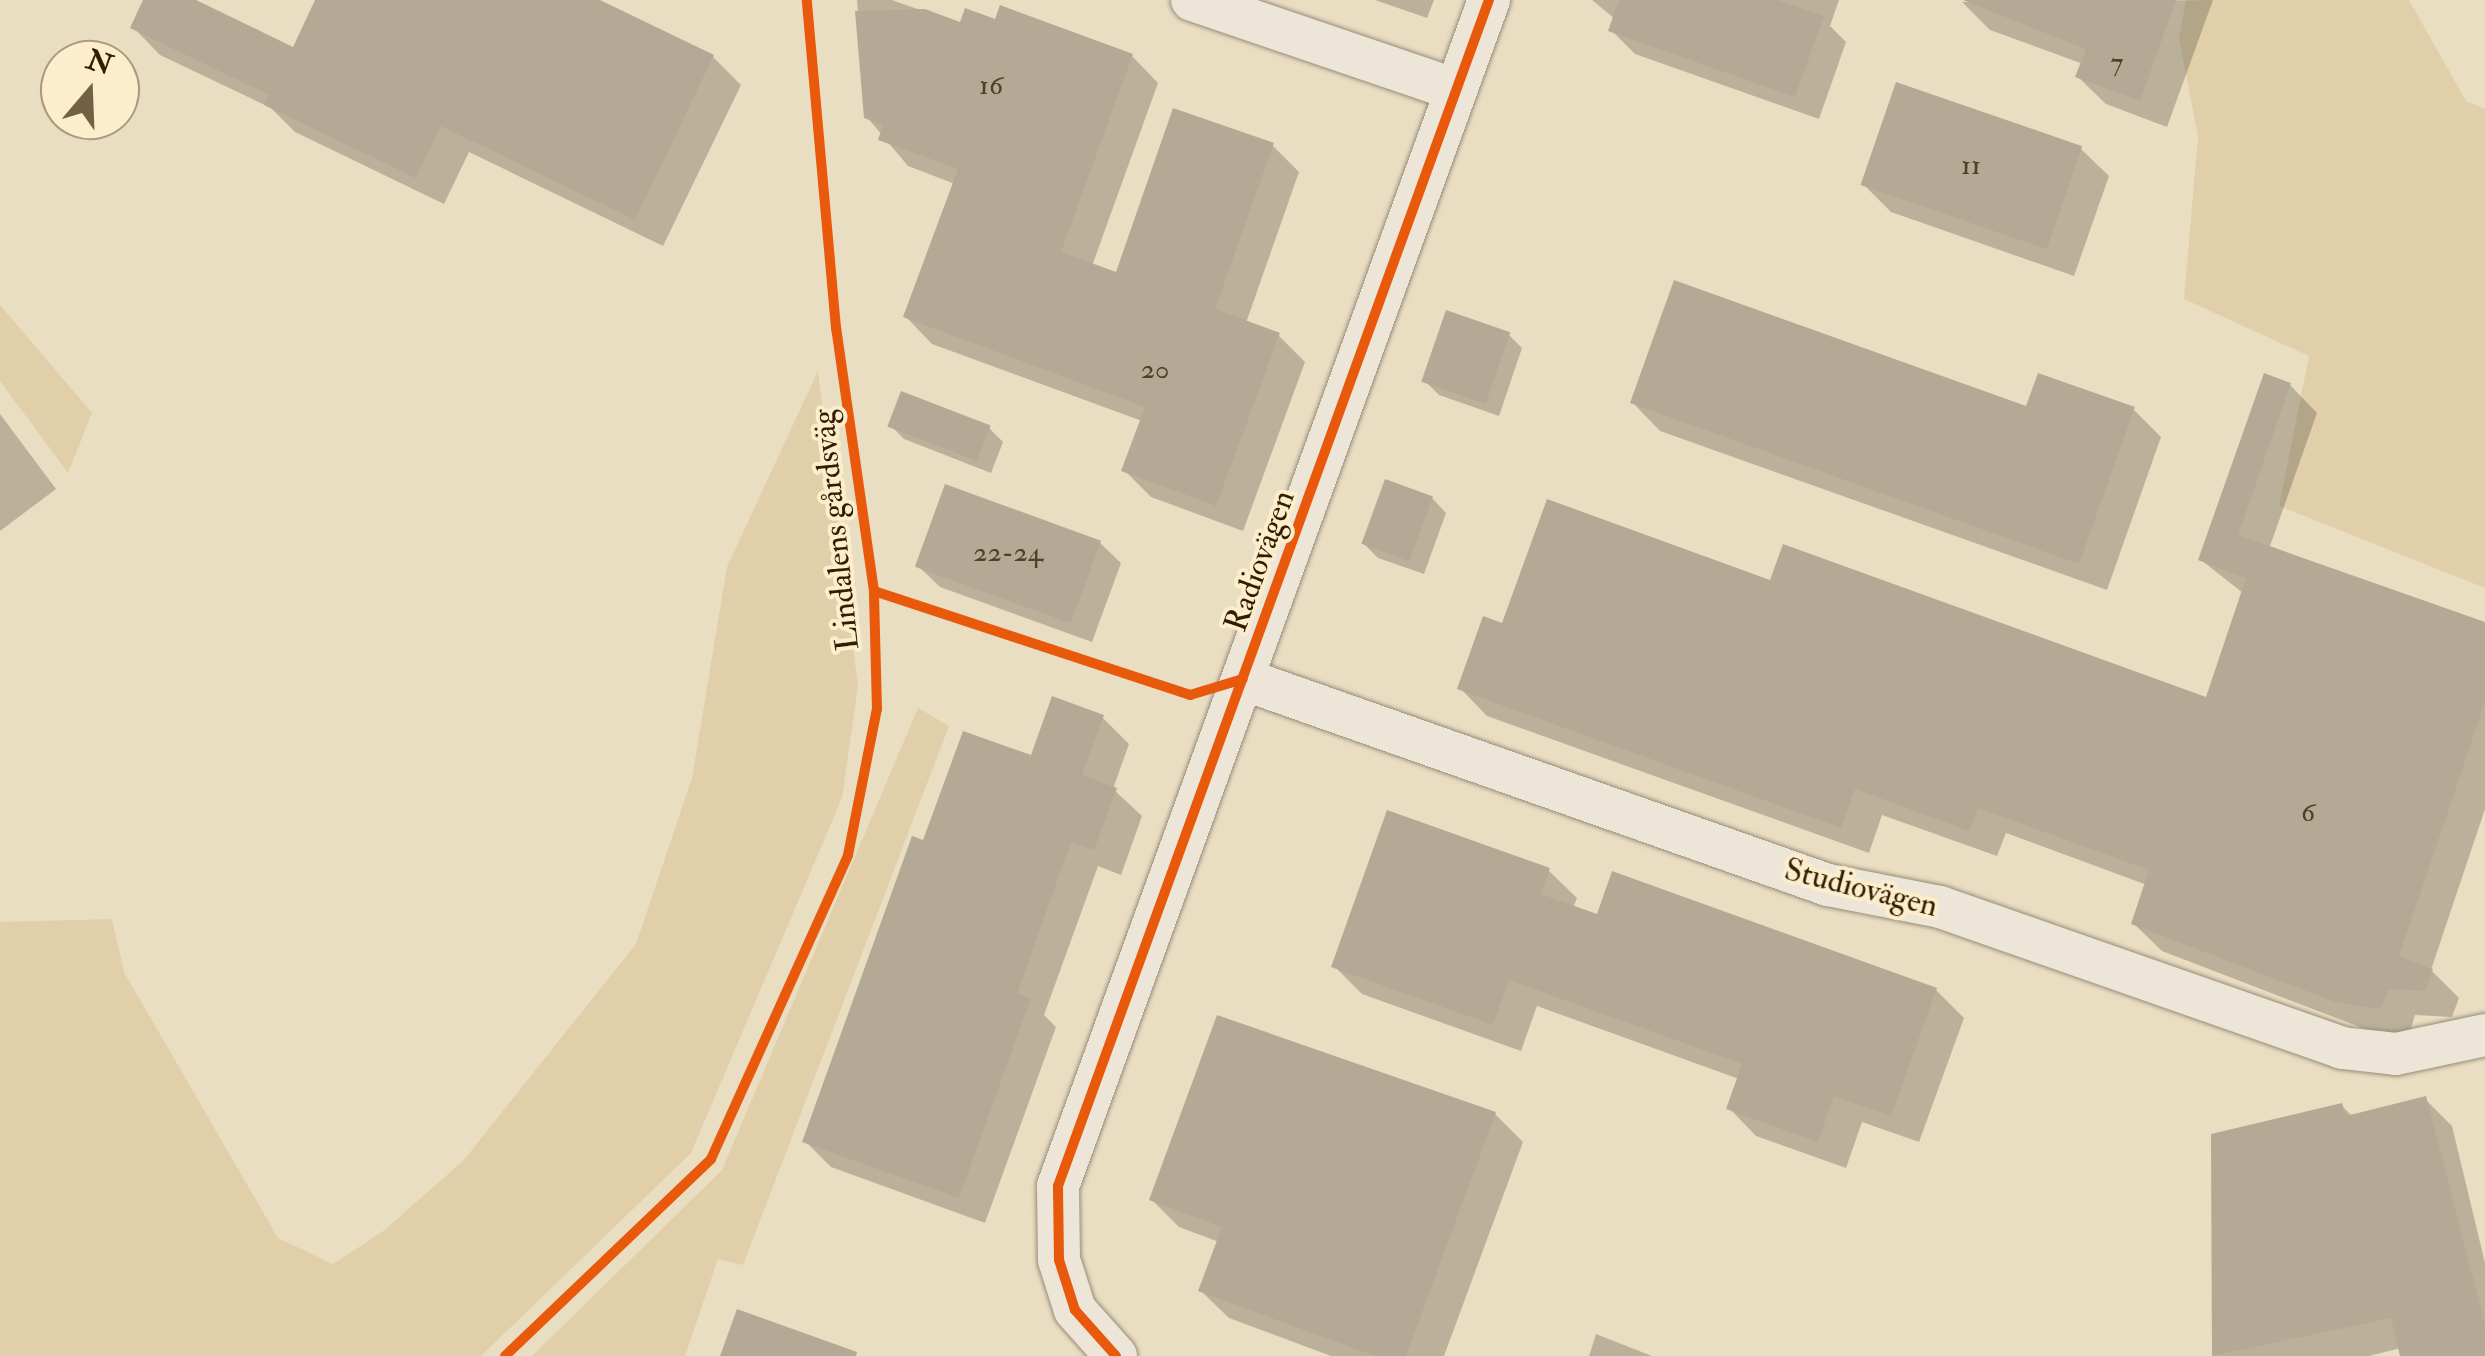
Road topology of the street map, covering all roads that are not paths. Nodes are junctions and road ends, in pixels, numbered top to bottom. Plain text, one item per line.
1 (1192, 0) edge
2 (1489, 0) edge
3 (1456, 90) junction
4 (1243, 679) junction
5 (2485, 1035) edge
6 (1116, 1356) edge

1 - 3 street
2 - 3 street, Radiovägen
3 - 4 street, Radiovägen
4 - 5 street, Studiovägen
4 - 6 street, Radiovägen

